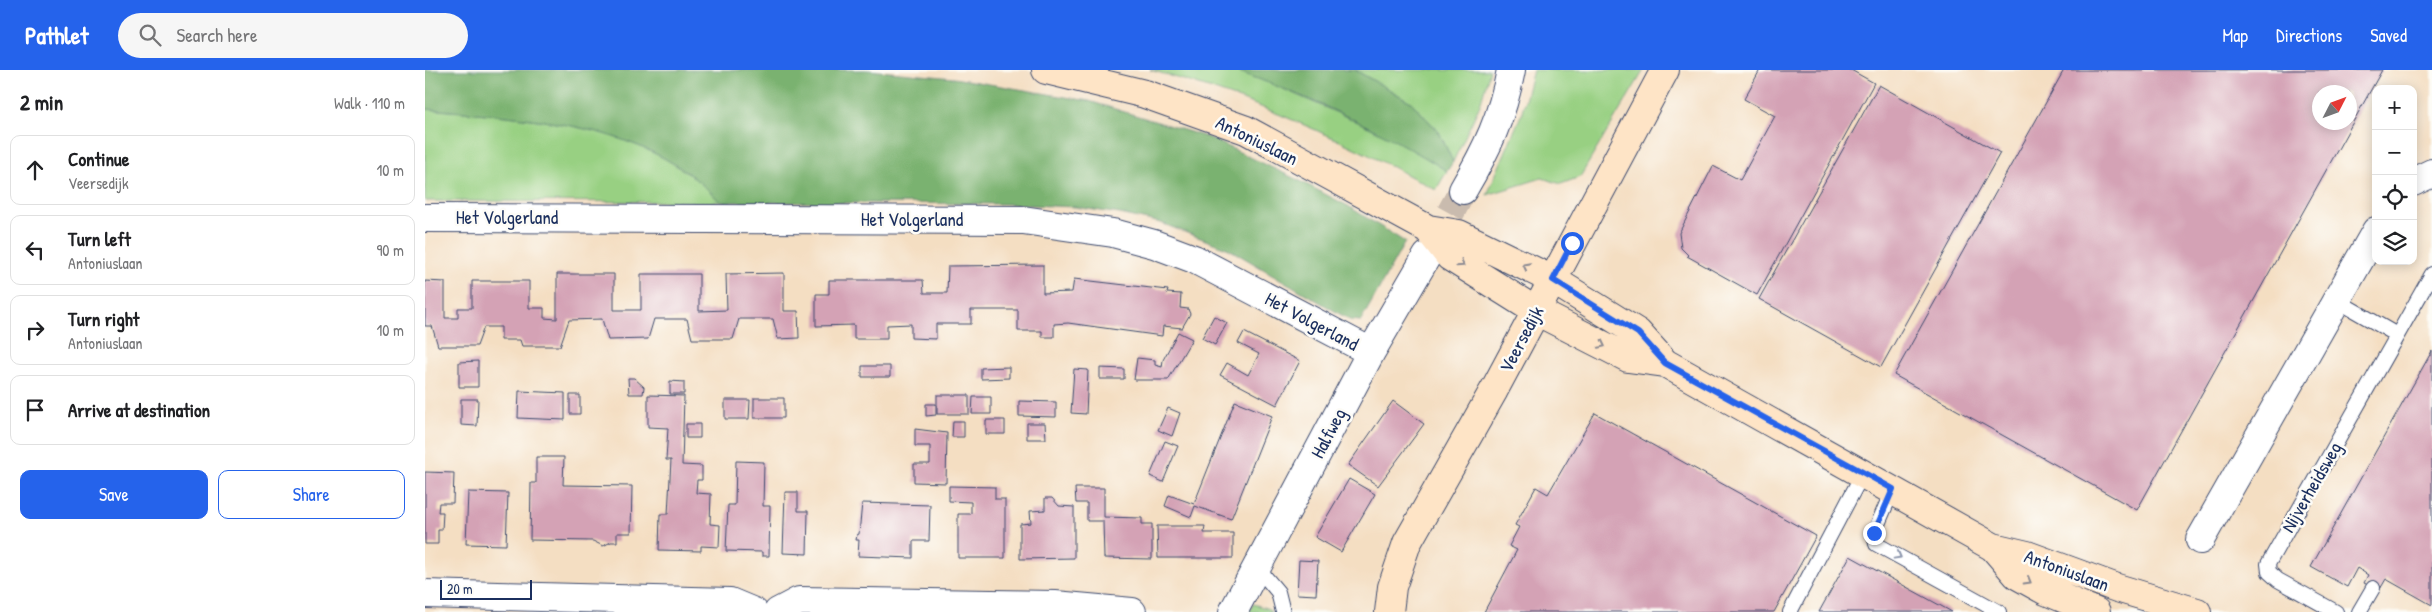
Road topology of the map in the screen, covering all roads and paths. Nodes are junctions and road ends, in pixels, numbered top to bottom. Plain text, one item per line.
1 (1047, 70) edge
2 (1511, 70) edge
3 (1665, 70) edge
4 (2432, 172) edge
5 (2417, 180) edge
6 (1463, 190) tunnel mouth
7 (425, 218) edge
8 (1428, 229) junction
9 (2372, 238) edge
10 (1427, 256) tunnel mouth
11 (2432, 274) edge
12 (1553, 280) junction
13 (2336, 300) junction
14 (1535, 311) junction
15 (2397, 335) junction
16 (1371, 352) junction
17 (1665, 363) junction
18 (1863, 474) junction
19 (1893, 489) junction
20 (2200, 540) dead end
21 (1993, 547) junction
22 (1257, 567) junction
23 (2373, 588) dead end
24 (425, 594) edge
25 (612, 605) edge
26 (905, 608) edge
27 (2167, 609) edge
28 (754, 612) edge
29 (778, 612) edge
30 (1132, 612) edge
31 (1233, 612) edge
32 (1283, 612) edge
33 (1389, 612) edge
34 (1790, 612) edge
35 (1999, 612) edge
36 (2096, 612) edge
37 (2197, 612) edge
38 (2336, 612) edge
39 (2359, 612) edge

1 - 8 main road, Antoniuslaan
2 - 6 street
3 - 12 main road, Veersedijk
4 - 5 street
7 - 16 street, Het Volgerland
12 -> 8 main road, Antoniuslaan
8 -> 14 main road, Antoniuslaan
9 - 13 street
10 - 16 street, Halfweg
11 - 15 lane, Nijverheidsweg
12 - 14 main road, Veersedijk
12 - 17 main road, Antoniuslaan
13 - 15 lane
13 - 20 street
14 -> 17 main road, Antoniuslaan
14 - 33 main road, Veersedijk
15 - 38 lane, Nijverheidsweg
16 - 22 street, Halfweg
17 - 18 main road, Antoniuslaan
18 - 19 main road, Antoniuslaan
18 - 34 lane
19 - 21 main road, Antoniuslaan
19 -> 35 lane
21 - 27 main road, Antoniuslaan
21 -> 36 main road, Antoniuslaan
22 - 31 street, Halfweg
22 - 32 lane
23 - 39 lane
24 - 25 street
25 - 28 street
26 - 29 street
26 - 30 street
27 - 37 main road, Antoniuslaan

